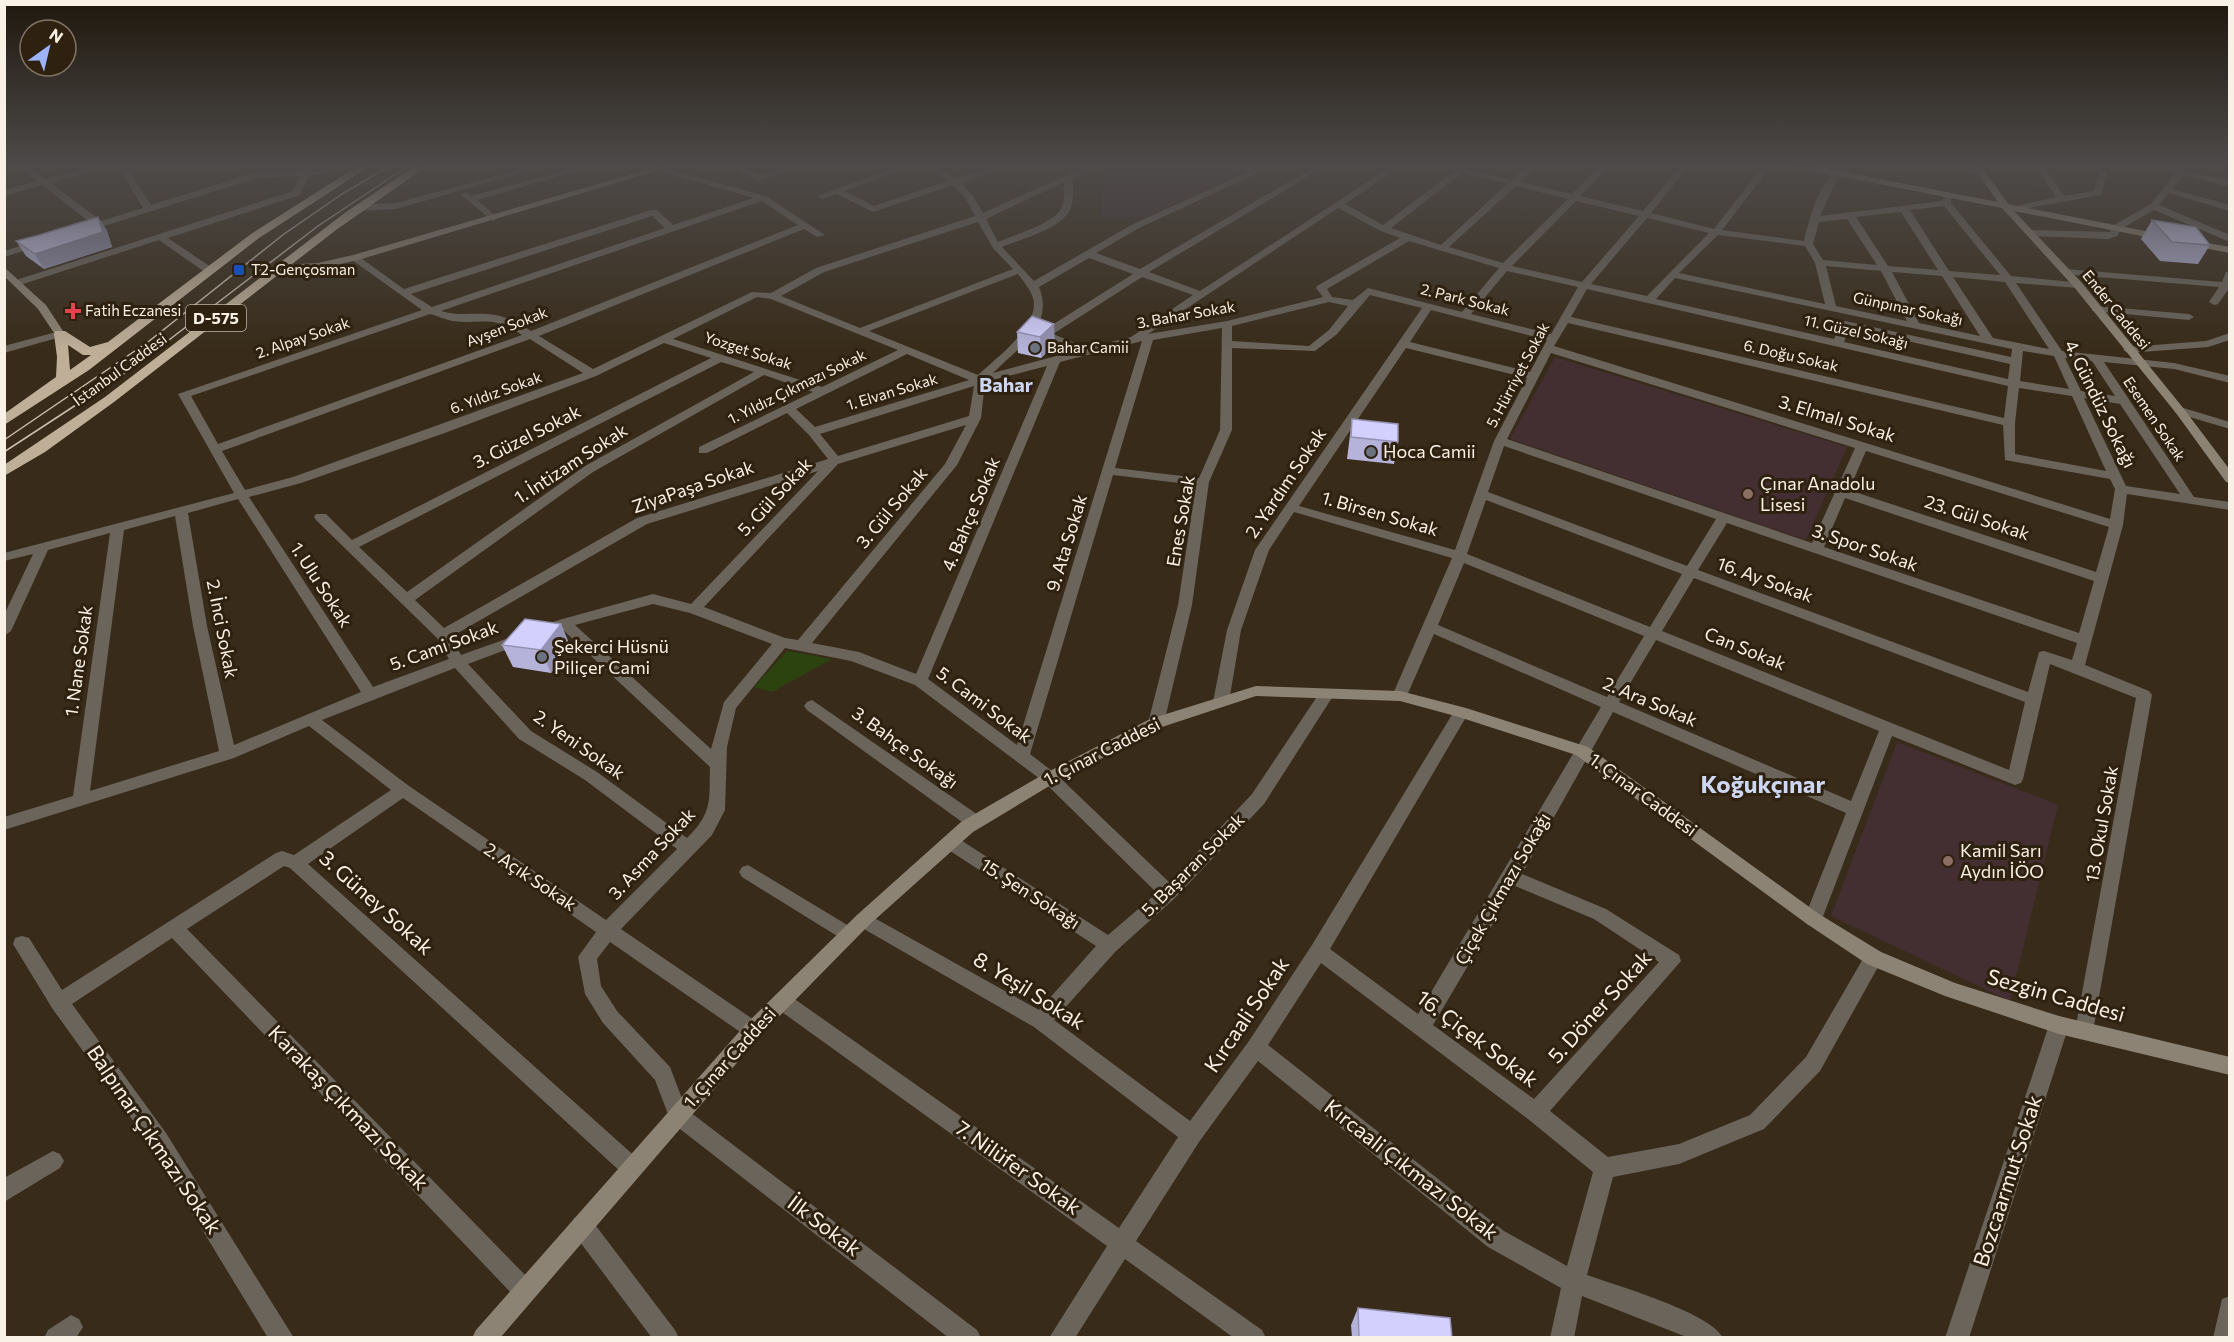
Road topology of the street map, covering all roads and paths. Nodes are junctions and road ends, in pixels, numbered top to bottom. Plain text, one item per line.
1 (94, 227) edge
2 (193, 227) edge
3 (270, 227) edge
4 (331, 227) edge
5 (463, 227) edge
6 (609, 227) edge
7 (669, 227) edge
8 (679, 227) edge
9 (801, 227) edge
10 (807, 227) edge
11 (953, 227) edge
12 (985, 227) edge
13 (1041, 227) edge
14 (1135, 227) edge
15 (1219, 227) edge
16 (1303, 227) edge
17 (1380, 227) edge
18 (1387, 227) edge
19 (1466, 227) edge
20 (1544, 227) edge
21 (1635, 227) edge
22 (1695, 227) edge
23 (1720, 227) edge
24 (1812, 227) edge
25 (1857, 227) edge
26 (1916, 227) edge
27 (1968, 227) edge
28 (2025, 227) edge
29 (2117, 227) joint
30 (2201, 227) edge
31 (672, 229) junction
32 (1384, 229) junction
33 (79, 231) edge
34 (1716, 232) junction
35 (2031, 233) junction
36 (820, 235) dead end
37 (161, 237) junction
38 (1408, 238) junction
39 (2173, 239) edge
40 (2229, 239) edge
41 (47, 241) edge
42 (2185, 241) edge
43 (1808, 244) junction
44 (996, 246) junction
45 (1442, 249) junction
46 (2229, 250) edge
47 (4, 254) edge
48 (1088, 254) junction
49 (355, 258) junction
50 (1820, 263) junction
51 (1505, 267) junction
52 (280, 268) junction
53 (1885, 269) junction
54 (4, 270) edge
55 (1020, 270) junction
56 (210, 271) junction
57 (2066, 272) junction
58 (1141, 273) junction
59 (1947, 274) junction
60 (1674, 275) junction
61 (2008, 279) junction
62 (2228, 280) edge
63 (17, 283) junction
64 (1584, 285) junction
65 (2078, 285) junction
66 (1033, 286) junction
67 (403, 293) junction
68 (1200, 294) junction
69 (773, 296) junction
70 (1329, 299) junction
71 (1649, 300) junction
72 (2214, 302) dead end
73 (1354, 304) junction
74 (1429, 306) junction
75 (1832, 309) junction
76 (2096, 309) junction
77 (431, 311) junction
78 (1465, 315) junction
79 (2189, 317) dead end
80 (1565, 319) junction
81 (1227, 324) junction
82 (1915, 325) junction
83 (1032, 328) junction
84 (858, 332) junction
85 (60, 334) junction
86 (1046, 334) junction
87 (529, 336) junction
88 (2229, 336) edge
89 (1148, 338) junction
90 (663, 339) junction
91 (1131, 340) junction
92 (1989, 341) junction
93 (116, 343) junction
94 (1551, 343) junction
95 (1838, 343) junction
96 (1227, 344) junction
97 (1405, 344) junction
98 (2018, 346) junction
99 (4, 350) edge
100 (2128, 350) junction
101 (905, 351) junction
102 (1086, 352) junction
103 (2058, 354) junction
104 (2095, 357) junction
105 (720, 358) junction
106 (1055, 360) junction
107 (2017, 362) junction
108 (2138, 362) junction
109 (762, 372) junction
110 (592, 374) junction
111 (1533, 376) junction
112 (980, 380) junction
113 (2229, 380) edge
114 (2015, 384) junction
115 (823, 391) junction
116 (184, 394) joint
117 (2076, 395) junction
118 (42, 397) junction
119 (2124, 401) junction
120 (789, 408) junction
121 (2180, 411) junction
122 (975, 418) junction
123 (4, 421) edge
124 (2009, 423) junction
125 (2229, 426) edge
126 (813, 432) junction
127 (1500, 441) junction
128 (1862, 445) junction
129 (216, 449) junction
130 (703, 450) dead end
131 (835, 460) junction
132 (21, 461) junction
133 (1108, 471) junction
134 (4, 472) edge
135 (2114, 476) junction
136 (2229, 479) edge
137 (1203, 482) junction
138 (4, 483) edge
139 (2121, 489) junction
140 (1841, 492) junction
141 (1481, 494) junction
142 (242, 496) junction
143 (2189, 498) junction
144 (2229, 506) edge
145 (1290, 507) junction
146 (182, 512) junction
147 (321, 517) dead end
148 (1723, 518) junction
149 (2116, 525) junction
150 (117, 529) junction
151 (350, 546) junction
152 (42, 549) junction
153 (1816, 550) junction
154 (1460, 556) junction
155 (4, 557) edge
156 (1692, 572) junction
157 (2100, 578) junction
158 (408, 599) junction
159 (694, 609) junction
160 (564, 623) junction
161 (1430, 627) junction
162 (4, 631) edge
163 (1654, 633) junction
164 (442, 635) junction
165 (2084, 640) junction
166 (782, 642) junction
167 (803, 644) junction
168 (458, 662) junction
169 (2077, 668) junction
170 (920, 681) junction
171 (1327, 693) junction
172 (370, 694) junction
173 (1400, 696) junction
174 (2035, 700) junction
175 (1221, 702) junction
176 (812, 706) dead end
177 (1610, 706) junction
178 (1461, 712) junction
179 (311, 720) junction
180 (1155, 723) junction
181 (1888, 727) junction
182 (1582, 750) junction
183 (228, 754) junction
184 (1021, 758) junction
185 (718, 765) junction
186 (1050, 778) junction
187 (403, 790) junction
188 (81, 799) junction
189 (1856, 810) junction
190 (975, 822) junction
191 (4, 824) edge
192 (950, 842) junction
193 (688, 848) junction
194 (296, 863) junction
195 (748, 872) dead end
196 (1511, 877) junction
197 (1169, 893) junction
198 (1813, 919) junction
199 (862, 920) junction
200 (172, 927) junction
201 (608, 930) junction
202 (848, 934) junction
203 (22, 944) dead end
204 (1109, 945) junction
205 (1318, 951) junction
206 (1874, 958) junction
207 (782, 1001) junction
208 (58, 1002) junction
209 (1041, 1021) junction
210 (2059, 1025) junction
211 (1421, 1027) junction
212 (753, 1030) junction
213 (2085, 1031) junction
214 (1256, 1047) junction
215 (2229, 1066) edge
216 (1535, 1112) junction
217 (678, 1115) junction
218 (1192, 1135) junction
219 (53, 1161) dead end
220 (631, 1167) junction
221 (1605, 1168) junction
222 (4, 1191) edge
223 (582, 1226) junction
224 (1124, 1243) junction
225 (1574, 1282) junction
226 (524, 1290) junction
227 (2229, 1307) edge
228 (282, 1338) edge
229 (484, 1338) edge
230 (667, 1338) edge
231 (969, 1338) edge
232 (1061, 1338) edge
233 (1254, 1338) edge
234 (1562, 1338) edge
235 (1711, 1338) edge
236 (1957, 1338) edge
237 (2225, 1338) edge

1 - 33 street
2 - 37 street
3 - 56 highway, İstanbul Caddesi / D-575
4 - 52 highway, İstanbul Caddesi / D-575
5 - 49 main road
6 - 67 street
7 - 31 street
8 - 31 street, 2. Alpay Sokak
9 - 87 street, Ayşen Sokak
10 - 36 street
11 - 69 street
12 - 44 street
13 - 44 street
14 - 48 street
15 - 58 street
16 - 68 street
17 - 32 street, 11. Güzel Sokağı
18 - 32 street
19 - 45 street
20 - 51 street
21 - 64 street, 5. Hürriyet Sokak
22 - 34 street
23 - 34 street
24 - 43 street
25 - 53 street
26 - 59 street
27 - 61 street, 4. Gündüz Sokağı
28 - 35 main road, Ender Caddesi
29 - 35 street
29 - 39 main road
30 - 40 street
31 - 77 street, 2. Alpay Sokak
32 - 38 street, 11. Güzel Sokağı
34 - 43 street
34 - 60 street
35 - 57 main road, Ender Caddesi
37 - 56 street
37 - 63 street
38 - 45 street, 11. Güzel Sokağı
38 - 70 street
41 - 47 street
42 - 46 main road
43 - 50 street
44 - 55 street
45 - 51 street, 11. Güzel Sokağı
48 - 58 street
48 - 66 street
49 - 52 main road
49 - 67 street
50 - 53 street
50 - 75 street
51 - 64 street, 11. Güzel Sokağı
51 - 78 street
52 - 132 highway, İstanbul Caddesi / D-575
53 - 59 street
53 - 82 street
54 - 63 main road
55 - 66 street
55 - 84 street
56 - 93 highway, İstanbul Caddesi / D-575
57 - 62 street
57 - 65 main road, Ender Caddesi
58 - 68 street
58 - 86 street
59 - 61 street
59 - 92 street
60 - 71 street
60 - 75 street, Günpınar Sokağı
61 - 65 street
61 - 103 street, 4. Gündüz Sokağı
62 - 72 street
63 - 85 main road
64 - 71 street, 11. Güzel Sokağı
64 - 80 street, 5. Hürriyet Sokak
65 - 76 main road, Ender Caddesi
66 - 83 street
67 - 77 street
68 - 91 street
69 - 84 street
69 - 90 street, 6. Yıldız Sokak
70 - 73 street
70 - 81 street, 3. Bahar Sokak
71 - 95 street, 11. Güzel Sokağı
73 - 74 street, 2. Park Sokak
73 - 96 street
74 - 78 street, 2. Park Sokak
74 - 97 street, 2. Yardım Sokak
75 - 82 street, Günpınar Sokağı
76 - 79 street
76 - 100 main road, Ender Caddesi
77 - 87 street
77 - 116 street, 2. Alpay Sokak
78 - 94 street, 2. Park Sokak
80 - 94 street, 5. Hürriyet Sokak
80 - 124 street, 6. Doğu Sokak
81 - 89 street, 3. Bahar Sokak
81 - 96 street, Enes Sokak
82 - 92 street, Günpınar Sokağı
83 - 86 street
83 - 112 street
84 - 101 street
85 - 93 highway
85 - 99 street
85 - 118 highway
86 - 102 street
87 - 110 street
87 - 129 street, Ayşen Sokak
88 - 100 street
89 - 91 street, 3. Bahar Sokak
89 - 133 street, 9. Ata Sokak
90 - 105 street, Yozget Sokak
90 - 110 street, 6. Yıldız Sokak
91 - 102 street, 3. Bahar Sokak
92 - 98 street, Günpınar Sokağı
93 - 118 highway, İstanbul Caddesi / D-575
94 - 111 street, 5. Hürriyet Sokak
94 - 128 street, 3. Elmalı Sokak
95 - 107 street
95 - 114 street, 11. Güzel Sokağı
96 - 137 street, Enes Sokak
97 - 111 street
97 - 145 street, 2. Yardım Sokak
98 - 103 street, Günpınar Sokağı
98 - 107 street
100 - 108 main road, Ender Caddesi
101 - 112 street
101 - 115 street, 1. Yıldız Çıkmazı Sokak
102 - 106 street, 3. Bahar Sokak
103 - 104 street, Günpınar Sokağı
103 - 117 street, 4. Gündüz Sokağı
104 - 108 street, Günpınar Sokağı
104 - 119 street, Esemen Sokak
105 - 109 street, Yozget Sokak
105 - 151 street, 3. Güzel Sokak
106 - 112 street, 3. Bahar Sokak
106 - 170 street, 4. Bahçe Sokak
107 - 114 street
108 - 113 street, Günpınar Sokağı
108 - 121 main road, Ender Caddesi
109 - 115 street, Yozget Sokak
109 - 158 street, 1. İntizam Sokak
110 - 142 street, 6. Yıldız Sokak
111 - 127 street, 5. Hürriyet Sokak
112 - 122 street, 3. Gül Sokak
112 - 126 street, 1. Elvan Sokak
114 - 117 street, 11. Güzel Sokağı
114 - 124 street
115 - 120 street, 1. Yıldız Çıkmazı Sokak
116 - 129 street, 1. Ulu Sokak
117 - 119 street, 11. Güzel Sokağı
117 - 135 street, 4. Gündüz Sokağı
118 - 123 highway, İstanbul Caddesi / D-575
119 - 143 street, Esemen Sokak
120 - 126 street, 5. Gül Sokak
120 - 130 street, 1. Yıldız Çıkmazı Sokak
121 - 125 street
121 - 136 main road, Ender Caddesi
122 - 131 street, ZiyaPaşa Sokak
122 - 167 street, 3. Gül Sokak
124 - 135 street
126 - 131 street, 5. Gül Sokak
127 - 141 street, 5. Hürriyet Sokak
127 - 148 street, 3. Spor Sokak
128 - 140 street
128 - 149 street, 3. Elmalı Sokak
129 - 142 street, 1. Ulu Sokak
131 - 159 street, 5. Gül Sokak
131 - 164 street, ZiyaPaşa Sokak
132 - 134 highway, İstanbul Caddesi / D-575
132 - 138 highway
133 - 137 street
133 - 184 street, 9. Ata Sokak
135 - 139 street, 4. Gündüz Sokağı
137 - 180 street, Enes Sokak
139 - 143 street
139 - 149 street, 4. Gündüz Sokağı
140 - 153 street
140 - 157 street, 23. Gül Sokak
141 - 154 street, 5. Hürriyet Sokak
141 - 156 street, 16. Ay Sokak
142 - 146 street, 6. Yıldız Sokak
142 - 172 street, 1. Ulu Sokak
143 - 144 street
145 - 154 street, 1. Birsen Sokak
145 - 175 street, 2. Yardım Sokak
146 - 150 street, 6. Yıldız Sokak
146 - 183 street, 2. İnci Sokak
147 - 151 street
148 - 153 street, 3. Spor Sokak
148 - 156 street, Çiçek Çıkmazı Sokağı
149 - 157 street, 4. Gündüz Sokağı
150 - 152 street, 6. Yıldız Sokak
150 - 188 street, 1. Nane Sokak
151 - 158 street
152 - 155 street, 6. Yıldız Sokak
152 - 162 street
153 - 165 street, 3. Spor Sokak
154 - 161 street, 5. Hürriyet Sokak
154 - 163 street, Can Sokak
156 - 163 street, Çiçek Çıkmazı Sokağı
156 - 174 street, 16. Ay Sokak
157 - 165 street, 4. Gündüz Sokağı
158 - 164 street
159 - 160 street, 5. Cami Sokak
159 - 166 street, 5. Cami Sokak
160 - 168 street, 5. Cami Sokak
160 - 185 street
161 - 173 street, 5. Hürriyet Sokak
161 - 177 street, 2. Ara Sokak
163 - 177 street, Çiçek Çıkmazı Sokağı
163 - 181 street, Can Sokak
164 - 168 street
165 - 169 street, 4. Gündüz Sokağı
166 - 167 street, 5. Cami Sokak
166 - 185 street, 3. Asma Sokak
167 - 170 street, 5. Cami Sokak
168 - 172 street, 5. Cami Sokak
168 - 193 street, 2. Yeni Sokak
169 - 174 street
169 - 213 street, 13. Okul Sokak
170 - 184 street, 5. Cami Sokak
171 - 173 main road, 1. Çınar Caddesi
171 - 175 main road, 1. Çınar Caddesi
171 - 197 street, 5. Başaran Sokak
172 - 179 street, 5. Cami Sokak
173 - 178 main road, 1. Çınar Caddesi
174 - 181 street, Can Sokak
175 - 180 main road, 1. Çınar Caddesi
176 - 190 street, 3. Bahçe Sokağı
177 - 182 street, Çiçek Çıkmazı Sokağı
177 - 189 street, 2. Ara Sokak
178 - 182 main road, 1. Çınar Caddesi
178 - 205 street, Kırcaali Sokak
179 - 183 street, 5. Cami Sokak
179 - 187 street, 2. Açık Sokak
180 - 186 main road, 1. Çınar Caddesi
181 - 189 street
182 - 196 street, Çiçek Çıkmazı Sokağı
182 - 198 main road, 1. Çınar Caddesi
183 - 188 street, 5. Cami Sokak
184 - 186 street, 5. Cami Sokak
185 - 193 street, 3. Asma Sokak
186 - 190 main road, 1. Çınar Caddesi
186 - 197 street, 5. Cami Sokak
187 - 194 street
187 - 201 street, 2. Açık Sokak
188 - 191 street, 5. Cami Sokak
189 - 198 street
190 - 192 main road, 1. Çınar Caddesi
192 - 199 main road, 1. Çınar Caddesi
192 - 204 street, 15. Şen Sokağı
193 - 201 street, 3. Asma Sokak
194 - 200 street, 3. Güney Sokak
194 - 220 street, 3. Güney Sokak
195 - 202 street
196 - 211 street, Çiçek Çıkmazı Sokağı
196 - 216 street, 5. Döner Sokak
197 - 204 street, 5. Başaran Sokak
198 - 206 main road, 1. Çınar Caddesi
199 - 202 main road, 1. Çınar Caddesi
199 - 209 street, 8. Yeşil Sokak
200 - 208 street, 3. Güney Sokak
200 - 226 street, Karakaş Çıkmazı Sokak
201 - 212 street, 2. Açık Sokak
201 - 217 street, 3. Asma Sokak
202 - 207 main road, 1. Çınar Caddesi
203 - 208 street, Balpınar Çıkmazı Sokak
204 - 209 street, 5. Başaran Sokak
205 - 211 street, 16. Çiçek Sokak
205 - 214 street, Kırcaali Sokak
206 - 210 main road, Sezgin Caddesi
206 - 221 street
207 - 212 main road, 1. Çınar Caddesi
207 - 224 street, 7. Nilüfer Sokak
208 - 228 street, Balpınar Çıkmazı Sokak
209 - 218 street, 8. Yeşil Sokak
210 - 213 main road, Sezgin Caddesi
210 - 236 street, Bozcaarmut Sokak
211 - 216 street, 16. Çiçek Sokak
212 - 217 main road, 1. Çınar Caddesi
213 - 215 main road, Sezgin Caddesi
214 - 218 street, Kırcaali Sokak
214 - 225 street, Kırcaali Çıkmazı Sokak
216 - 221 street, 16. Çiçek Sokak
217 - 220 main road, 1. Çınar Caddesi
217 - 231 street, İlk Sokak
218 - 224 street, Kırcaali Sokak
219 - 222 street
220 - 223 main road, 1. Çınar Caddesi
221 - 225 street
223 - 226 main road, 1. Çınar Caddesi
223 - 230 street
224 - 232 street, Kırcaali Sokak
224 - 233 street, 7. Nilüfer Sokak
225 - 234 street
225 - 235 street, Kırcaali Çıkmazı Sokak
226 - 229 main road, 1. Çınar Caddesi
227 - 237 street

